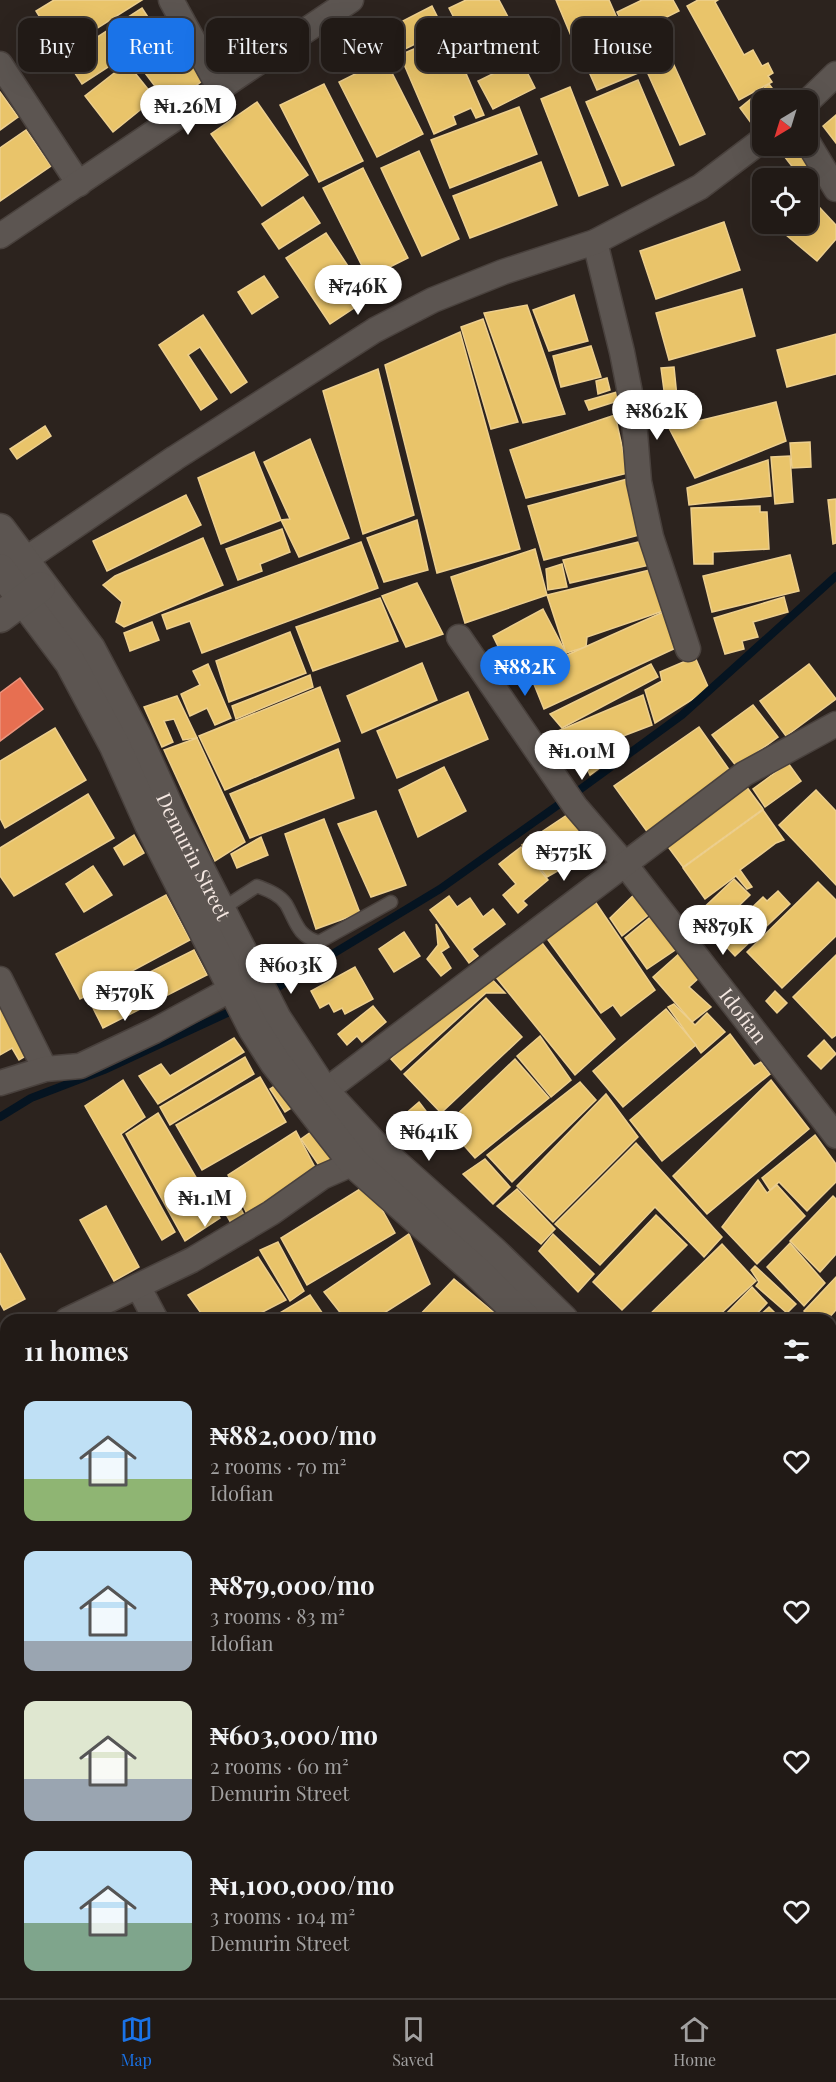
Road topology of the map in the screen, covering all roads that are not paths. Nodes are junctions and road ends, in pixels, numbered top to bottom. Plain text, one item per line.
1 (171, 0) edge
2 (351, 0) edge
3 (0, 64) edge
4 (836, 74) edge
5 (220, 89) junction
6 (818, 91) edge
7 (752, 148) edge
8 (816, 156) edge
9 (79, 184) junction
10 (836, 189) edge
11 (0, 236) edge
12 (595, 242) junction
13 (0, 529) edge
14 (9, 568) edge
15 (33, 592) junction
16 (0, 617) edge
17 (459, 637) dead end
18 (688, 649) dead end
19 (836, 724) edge
20 (624, 862) junction
21 (391, 902) dead end
22 (210, 916) junction
23 (0, 979) edge
24 (249, 988) junction
25 (265, 1024) junction
26 (45, 1069) junction
27 (0, 1083) edge
28 (324, 1092) junction
29 (836, 1136) edge
30 (354, 1163) junction
31 (138, 1286) junction
32 (80, 1314) edge
33 (153, 1314) edge
34 (520, 1314) edge
35 (557, 1314) edge

1 - 5 street
2 - 5 street
3 - 9 street
4 - 6 street
5 - 9 street
7 - 12 street
8 - 10 street
9 - 11 street
12 - 14 street
12 - 18 street
13 - 14 street, Demurin Street
14 - 15 street, Demurin Street
15 - 16 street
15 - 22 street, Demurin Street
17 - 20 street, Idofian
19 - 20 street
20 - 28 street
20 - 29 street, Idofian
21 - 22 lane
22 - 24 street, Demurin Street
23 - 26 street
24 - 25 street, Demurin Street
24 - 26 street
25 - 28 street, Demurin Street
25 - 30 street, Demurin Street
26 - 27 street
28 - 35 street, Demurin Street
30 - 31 street
30 - 34 street, Demurin Street
31 - 32 street
31 - 33 street

